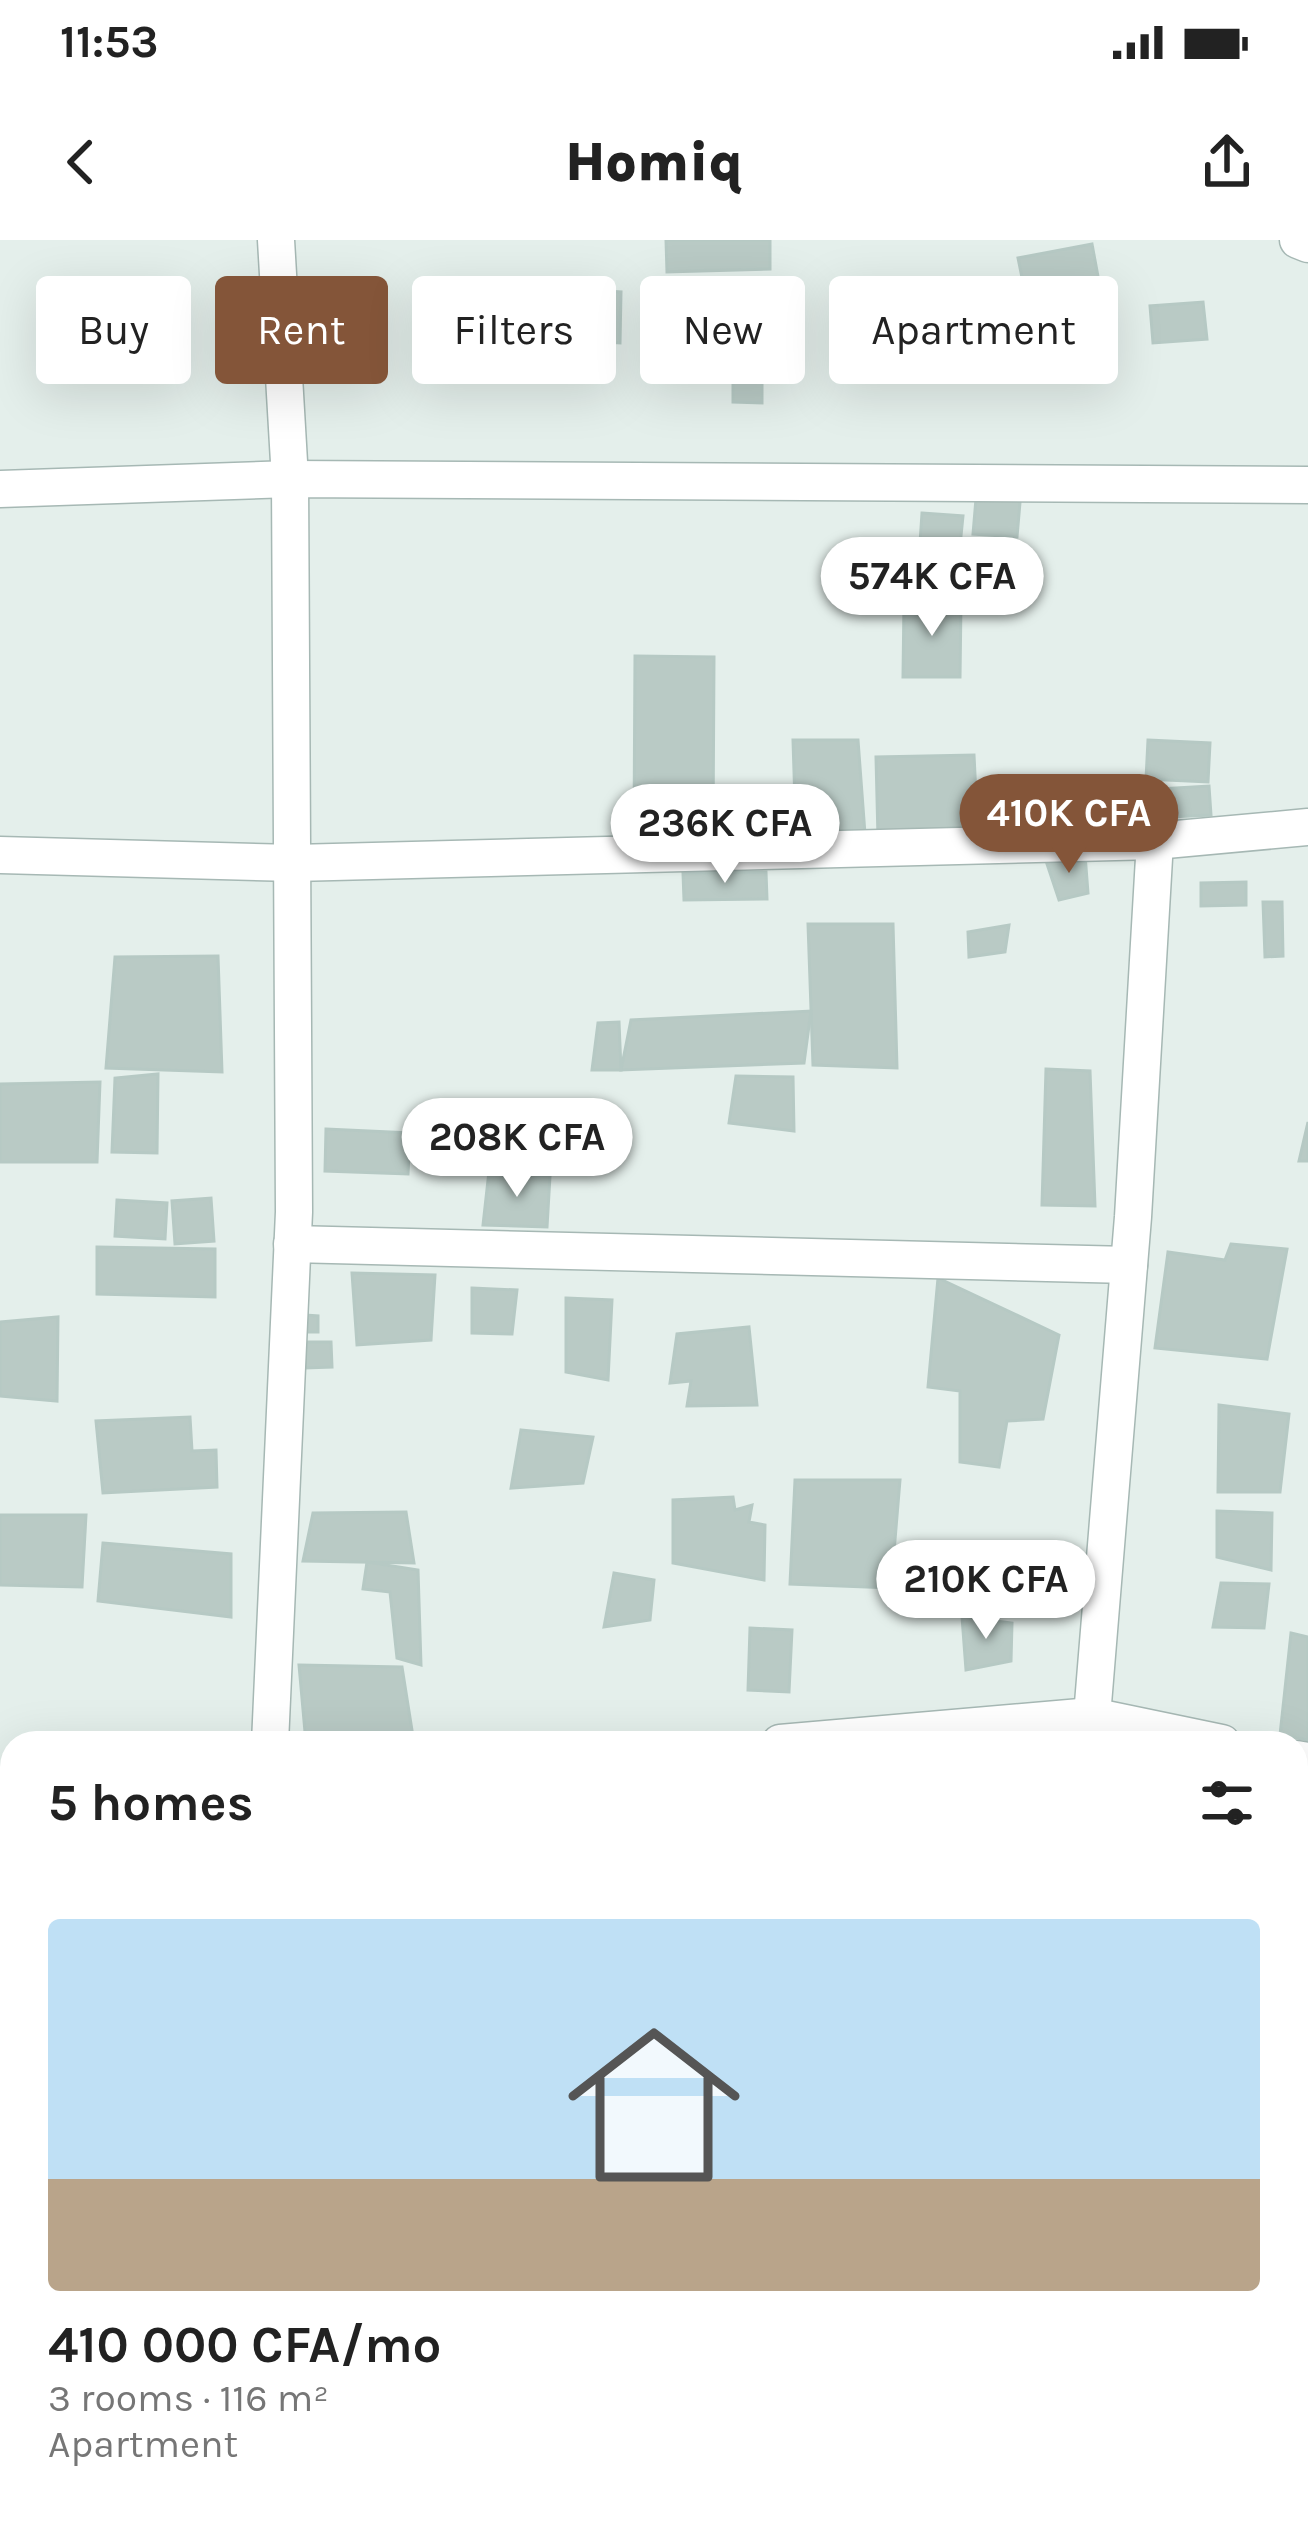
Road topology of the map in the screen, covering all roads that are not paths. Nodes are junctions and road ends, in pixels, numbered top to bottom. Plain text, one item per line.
1 (276, 240) edge
2 (1298, 240) edge
3 (1308, 244) edge
4 (290, 479) junction
5 (1308, 485) edge
6 (0, 489) edge
7 (1308, 827) edge
8 (1155, 841) junction
9 (0, 855) edge
10 (294, 862) junction
11 (292, 1244) junction
12 (1129, 1265) junction
13 (1092, 1716) junction
14 (271, 1731) edge
15 (919, 1731) edge
16 (1164, 1731) edge

1 - 4 street
2 - 3 street
4 - 5 street
4 - 6 street
4 - 10 street
7 - 8 street
8 - 10 street
8 - 12 street
9 - 10 street
10 - 11 street
11 - 12 street
11 - 14 street
12 - 13 street
13 - 15 street
13 - 16 street

